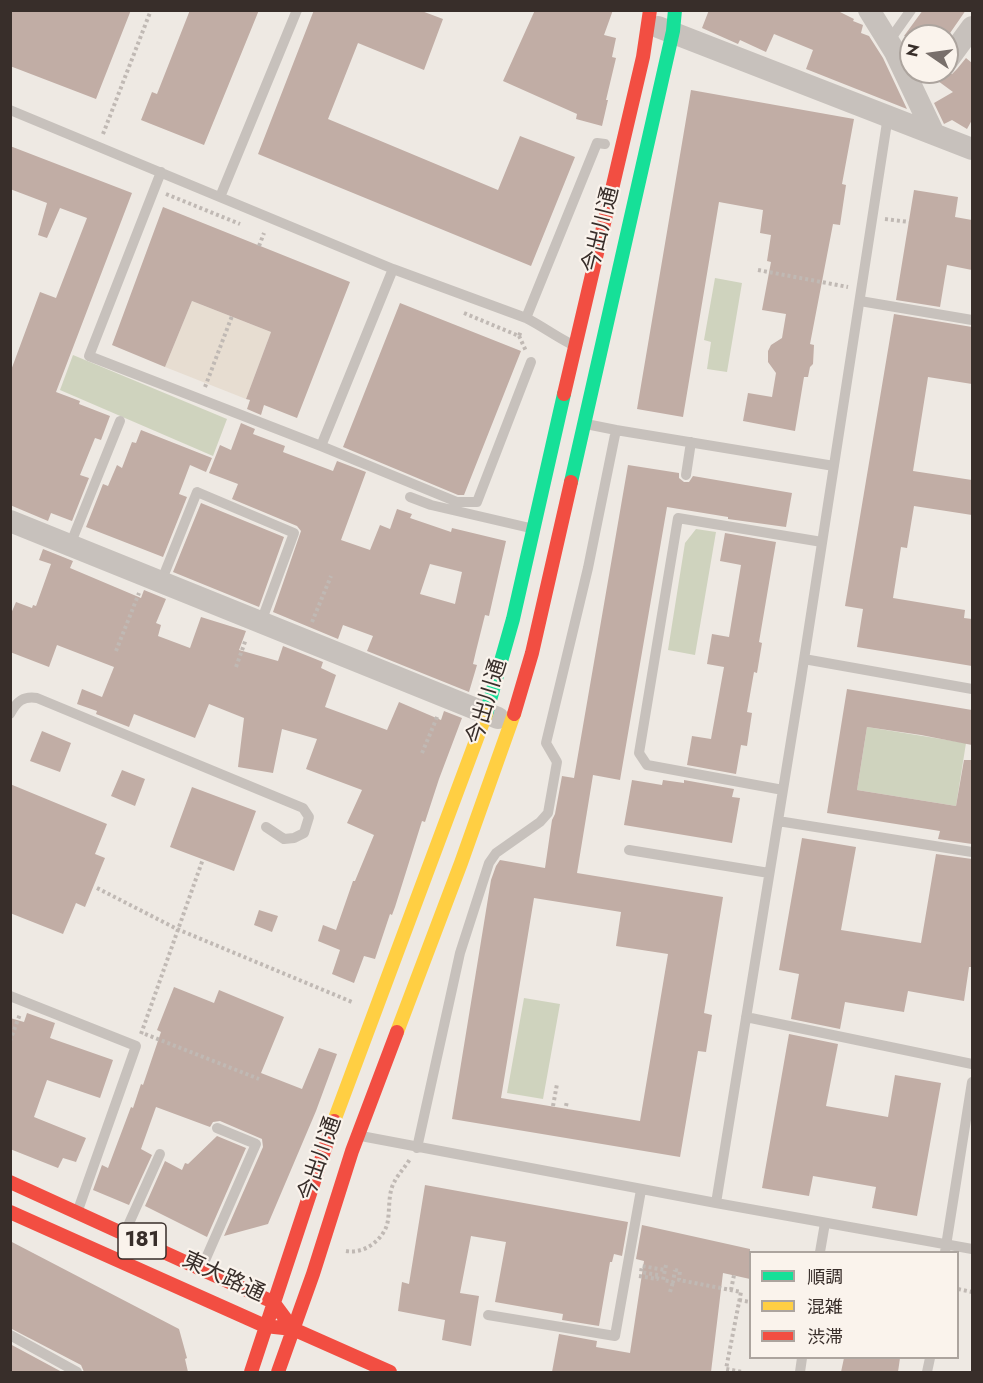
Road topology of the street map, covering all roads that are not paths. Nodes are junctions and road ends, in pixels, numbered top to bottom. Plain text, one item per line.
1 (297, 10) edge
2 (869, 10) edge
3 (911, 10) edge
4 (650, 17) edge
5 (674, 21) edge
6 (972, 27) edge
7 (959, 45) edge
8 (898, 49) edge
9 (10, 110) edge
10 (888, 116) junction
11 (934, 134) junction
12 (605, 144) dead end
13 (972, 149) edge
14 (161, 172) junction
15 (220, 196) junction
16 (393, 269) junction
17 (860, 301) junction
18 (526, 318) junction
19 (972, 320) edge
20 (586, 349) junction
21 (531, 362) dead end
22 (120, 421) dead end
23 (583, 423) junction
24 (616, 430) junction
25 (691, 442) junction
26 (321, 446) junction
27 (834, 466) junction
28 (686, 474) dead end
29 (410, 497) dead end
30 (10, 520) edge
31 (534, 528) junction
32 (822, 542) junction
33 (70, 545) junction
34 (153, 579) junction
35 (258, 620) junction
36 (804, 659) junction
37 (972, 689) edge
38 (10, 714) edge
39 (486, 714) junction
40 (511, 723) junction
41 (783, 790) junction
42 (778, 821) junction
43 (266, 827) dead end
44 (629, 850) dead end
45 (972, 852) edge
46 (769, 873) junction
47 (10, 996) edge
48 (746, 1017) junction
49 (972, 1064) edge
50 (972, 1082) edge
51 (217, 1128) dead end
52 (358, 1135) junction
53 (417, 1148) junction
54 (160, 1154) dead end
55 (10, 1182) edge
56 (641, 1190) junction
57 (716, 1203) junction
58 (78, 1212) junction
59 (12, 1217) edge
60 (825, 1223) junction
61 (125, 1233) junction
62 (945, 1249) edge
63 (972, 1249) edge
64 (820, 1251) edge
65 (202, 1268) junction
66 (273, 1302) junction
67 (489, 1315) dead end
68 (265, 1326) junction
69 (293, 1329) junction
70 (10, 1335) edge
71 (76, 1372) edge
72 (251, 1372) edge
73 (278, 1372) edge
74 (390, 1372) edge

1 - 15 lane
2 - 8 street
3 - 8 lane
4 - 5 street
4 - 20 main road, 今出川通
5 - 10 street
5 - 20 main road, 今出川通
6 - 7 street
8 - 11 street
9 - 14 lane
10 - 11 street
10 - 17 lane
11 - 13 street
12 - 18 lane
14 - 15 lane
14 - 26 lane
15 - 16 lane
16 - 18 lane
16 - 26 lane
17 - 19 lane
17 - 27 lane
18 - 20 lane
20 - 23 main road, 今出川通
20 - 31 main road, 今出川通
21 - 26 lane
22 - 33 lane
23 - 24 lane
23 - 40 main road, 今出川通
24 - 25 lane
24 - 53 lane
25 - 27 lane
25 - 28 lane
27 - 32 lane
29 - 31 lane
30 - 33 street
31 - 39 main road, 今出川通
32 - 36 lane
32 - 41 lane
33 - 34 street
34 - 35 street
34 - 35 lane
35 - 39 street
36 - 37 lane
36 - 41 lane
38 - 43 lane
39 - 40 street
39 - 66 main road, 今出川通
40 - 52 main road, 今出川通
41 - 42 lane
42 - 45 lane
42 - 46 lane
44 - 46 lane
46 - 48 lane
47 - 58 lane
48 - 49 lane
48 - 57 lane
50 - 62 lane
51 - 65 lane
52 - 53 lane
52 - 69 main road, 今出川通
53 - 56 lane
54 - 61 lane
55 - 58 main road, 東大路通 / 181
56 - 57 lane
56 - 67 lane
57 - 60 lane
58 - 61 main road, 東大路通 / 181
59 - 68 main road, 東大路通 / 181
60 - 62 lane
60 - 64 lane
61 - 65 main road, 東大路通 / 181
62 - 63 lane
65 - 66 main road, 東大路通 / 181
66 - 68 main road, 今出川通
66 - 69 main road, 東大路通 / 181
68 - 69 main road, 東大路通 / 181
68 - 72 main road, 今出川通
69 - 73 main road, 今出川通
69 - 74 main road, 東大路通 / 181
70 - 71 lane

